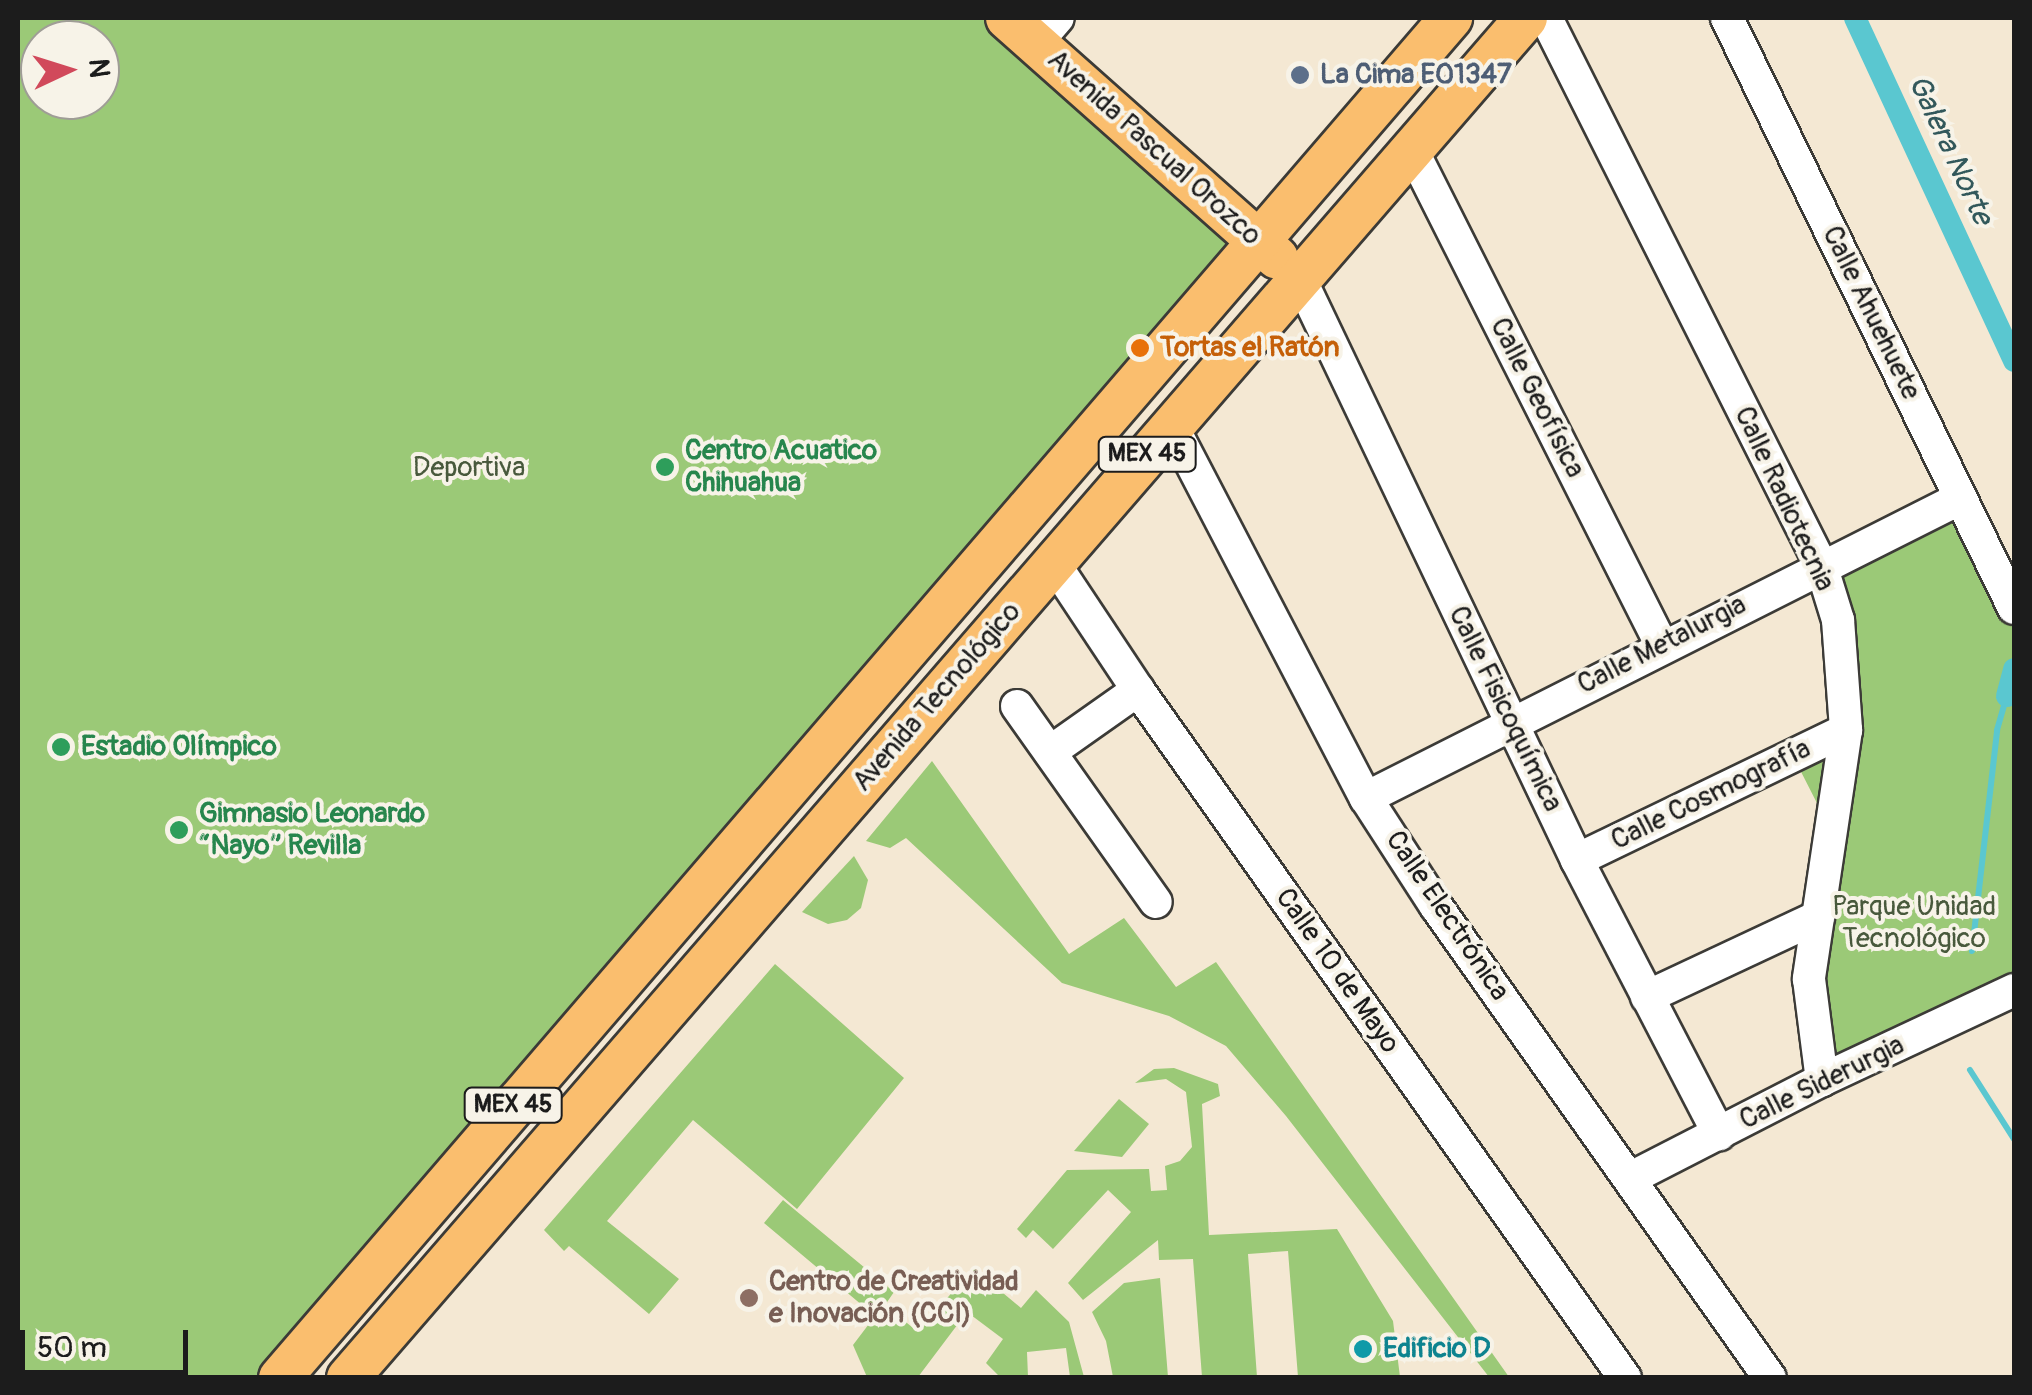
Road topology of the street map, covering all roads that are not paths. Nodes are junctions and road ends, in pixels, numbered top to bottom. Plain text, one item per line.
1 (1451, 18) edge
2 (1526, 18) edge
3 (1546, 18) edge
4 (1727, 18) edge
5 (1033, 26) edge
6 (1412, 150) junction
7 (1257, 240) junction
8 (1300, 279) junction
9 (1172, 426) junction
10 (1961, 498) junction
11 (1054, 562) junction
12 (1821, 566) junction
13 (2014, 608) edge
14 (1662, 646) junction
15 (1138, 690) junction
16 (1017, 706) dead end
17 (1510, 722) junction
18 (1846, 730) junction
19 (1050, 752) junction
20 (1366, 798) junction
21 (1577, 860) junction
22 (1156, 902) dead end
23 (1818, 917) junction
24 (2014, 990) edge
25 (1647, 996) junction
26 (1822, 1080) junction
27 (1719, 1134) junction
28 (1631, 1178) junction
29 (1754, 1372) edge
30 (280, 1378) edge
31 (348, 1378) edge
32 (1626, 1378) edge

1 - 7 main road, Avenida Tecnológico / MEX 45
2 - 6 main road, Avenida Tecnológico / MEX 45
3 - 12 street, Calle Radiotecnia
4 - 10 street, Calle Ahuehuete
5 - 7 main road, Avenida Pascual Orozco
6 - 8 main road, Avenida Tecnológico / MEX 45
6 - 14 street, Calle Geofísica
7 - 8 main road, Avenida Pascual Orozco
7 - 30 main road, Avenida Tecnológico / MEX 45
8 - 9 main road, Avenida Tecnológico / MEX 45
8 - 17 street, Calle Fisicoquímica
9 - 11 main road, Avenida Tecnológico / MEX 45
9 - 20 street, Calle Electrónica
10 - 12 street, Calle Metalurgia
10 - 13 street, Calle Ahuehuete
11 - 15 street, Calle 10 de Mayo
11 - 31 main road, Avenida Tecnológico / MEX 45
12 - 14 street, Calle Metalurgia
12 - 18 street, Calle Radiotecnia
14 - 17 street, Calle Metalurgia
15 - 19 street
15 - 32 street, Calle 10 de Mayo
16 - 19 street
17 - 20 street, Calle Metalurgia
17 - 21 street, Calle Fisicoquímica
18 - 21 street, Calle Cosmografía
18 - 23 street, Calle Radiotecnia
19 - 22 street
20 - 28 street, Calle Electrónica
21 - 25 street, Calle Fisicoquímica
23 - 25 street
23 - 26 street, Calle Radiotecnia
24 - 26 street, Calle Siderurgia
25 - 27 street, Calle Fisicoquímica
26 - 27 street, Calle Siderurgia
27 - 28 street, Calle Siderurgia
28 - 29 street, Calle Electrónica

